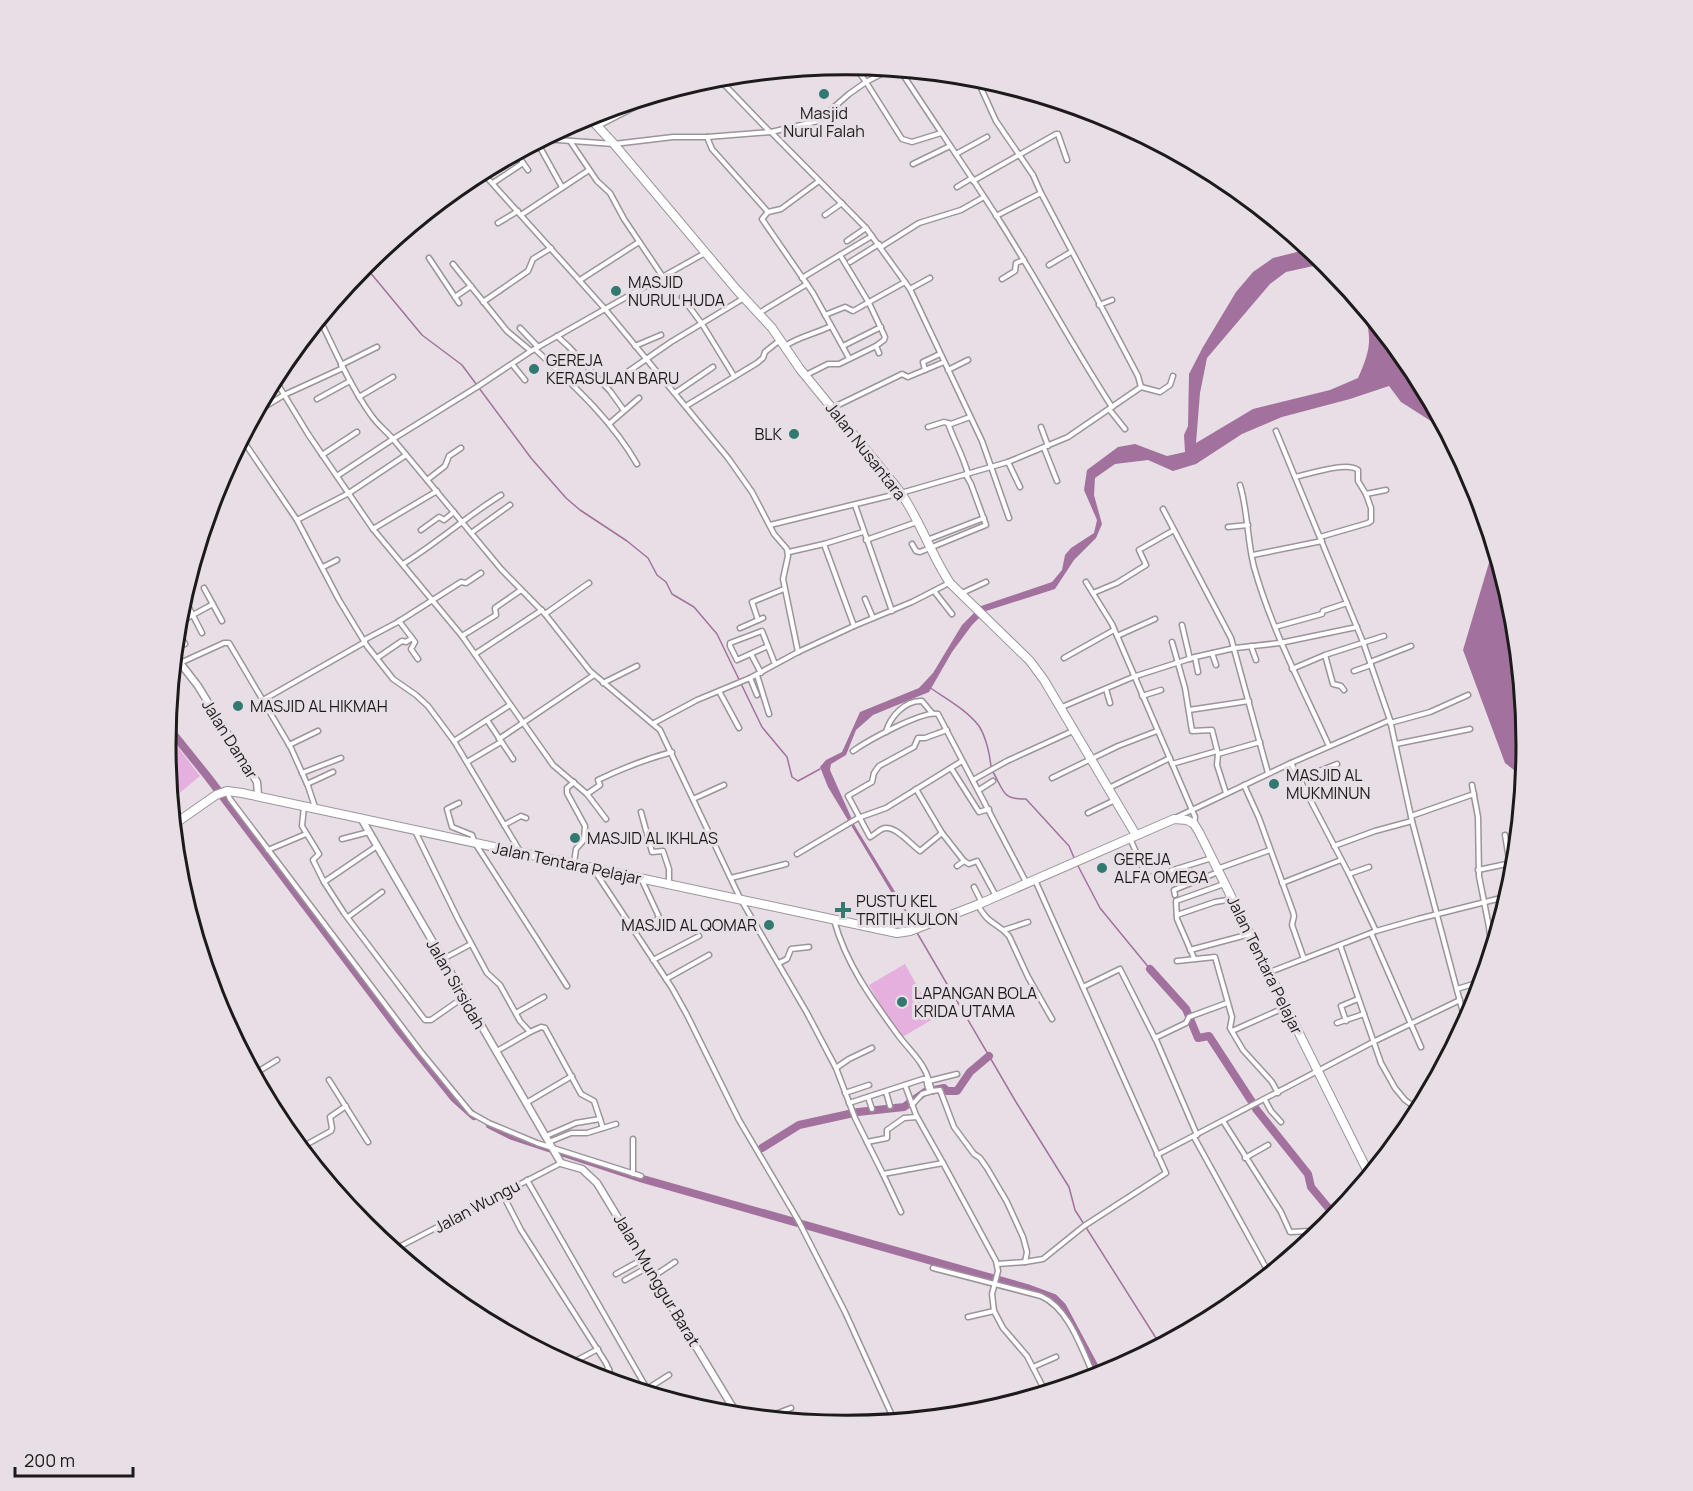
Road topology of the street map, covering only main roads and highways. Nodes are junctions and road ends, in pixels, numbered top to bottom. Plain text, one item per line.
1 (596, 124) edge
2 (180, 820) edge
3 (1132, 836) junction
4 (1366, 1169) edge

1 - 3 highway, Jalan Nusantara
2 - 3 highway, Jalan Tentara Pelajar
3 - 4 highway, Jalan Tentara Pelajar

